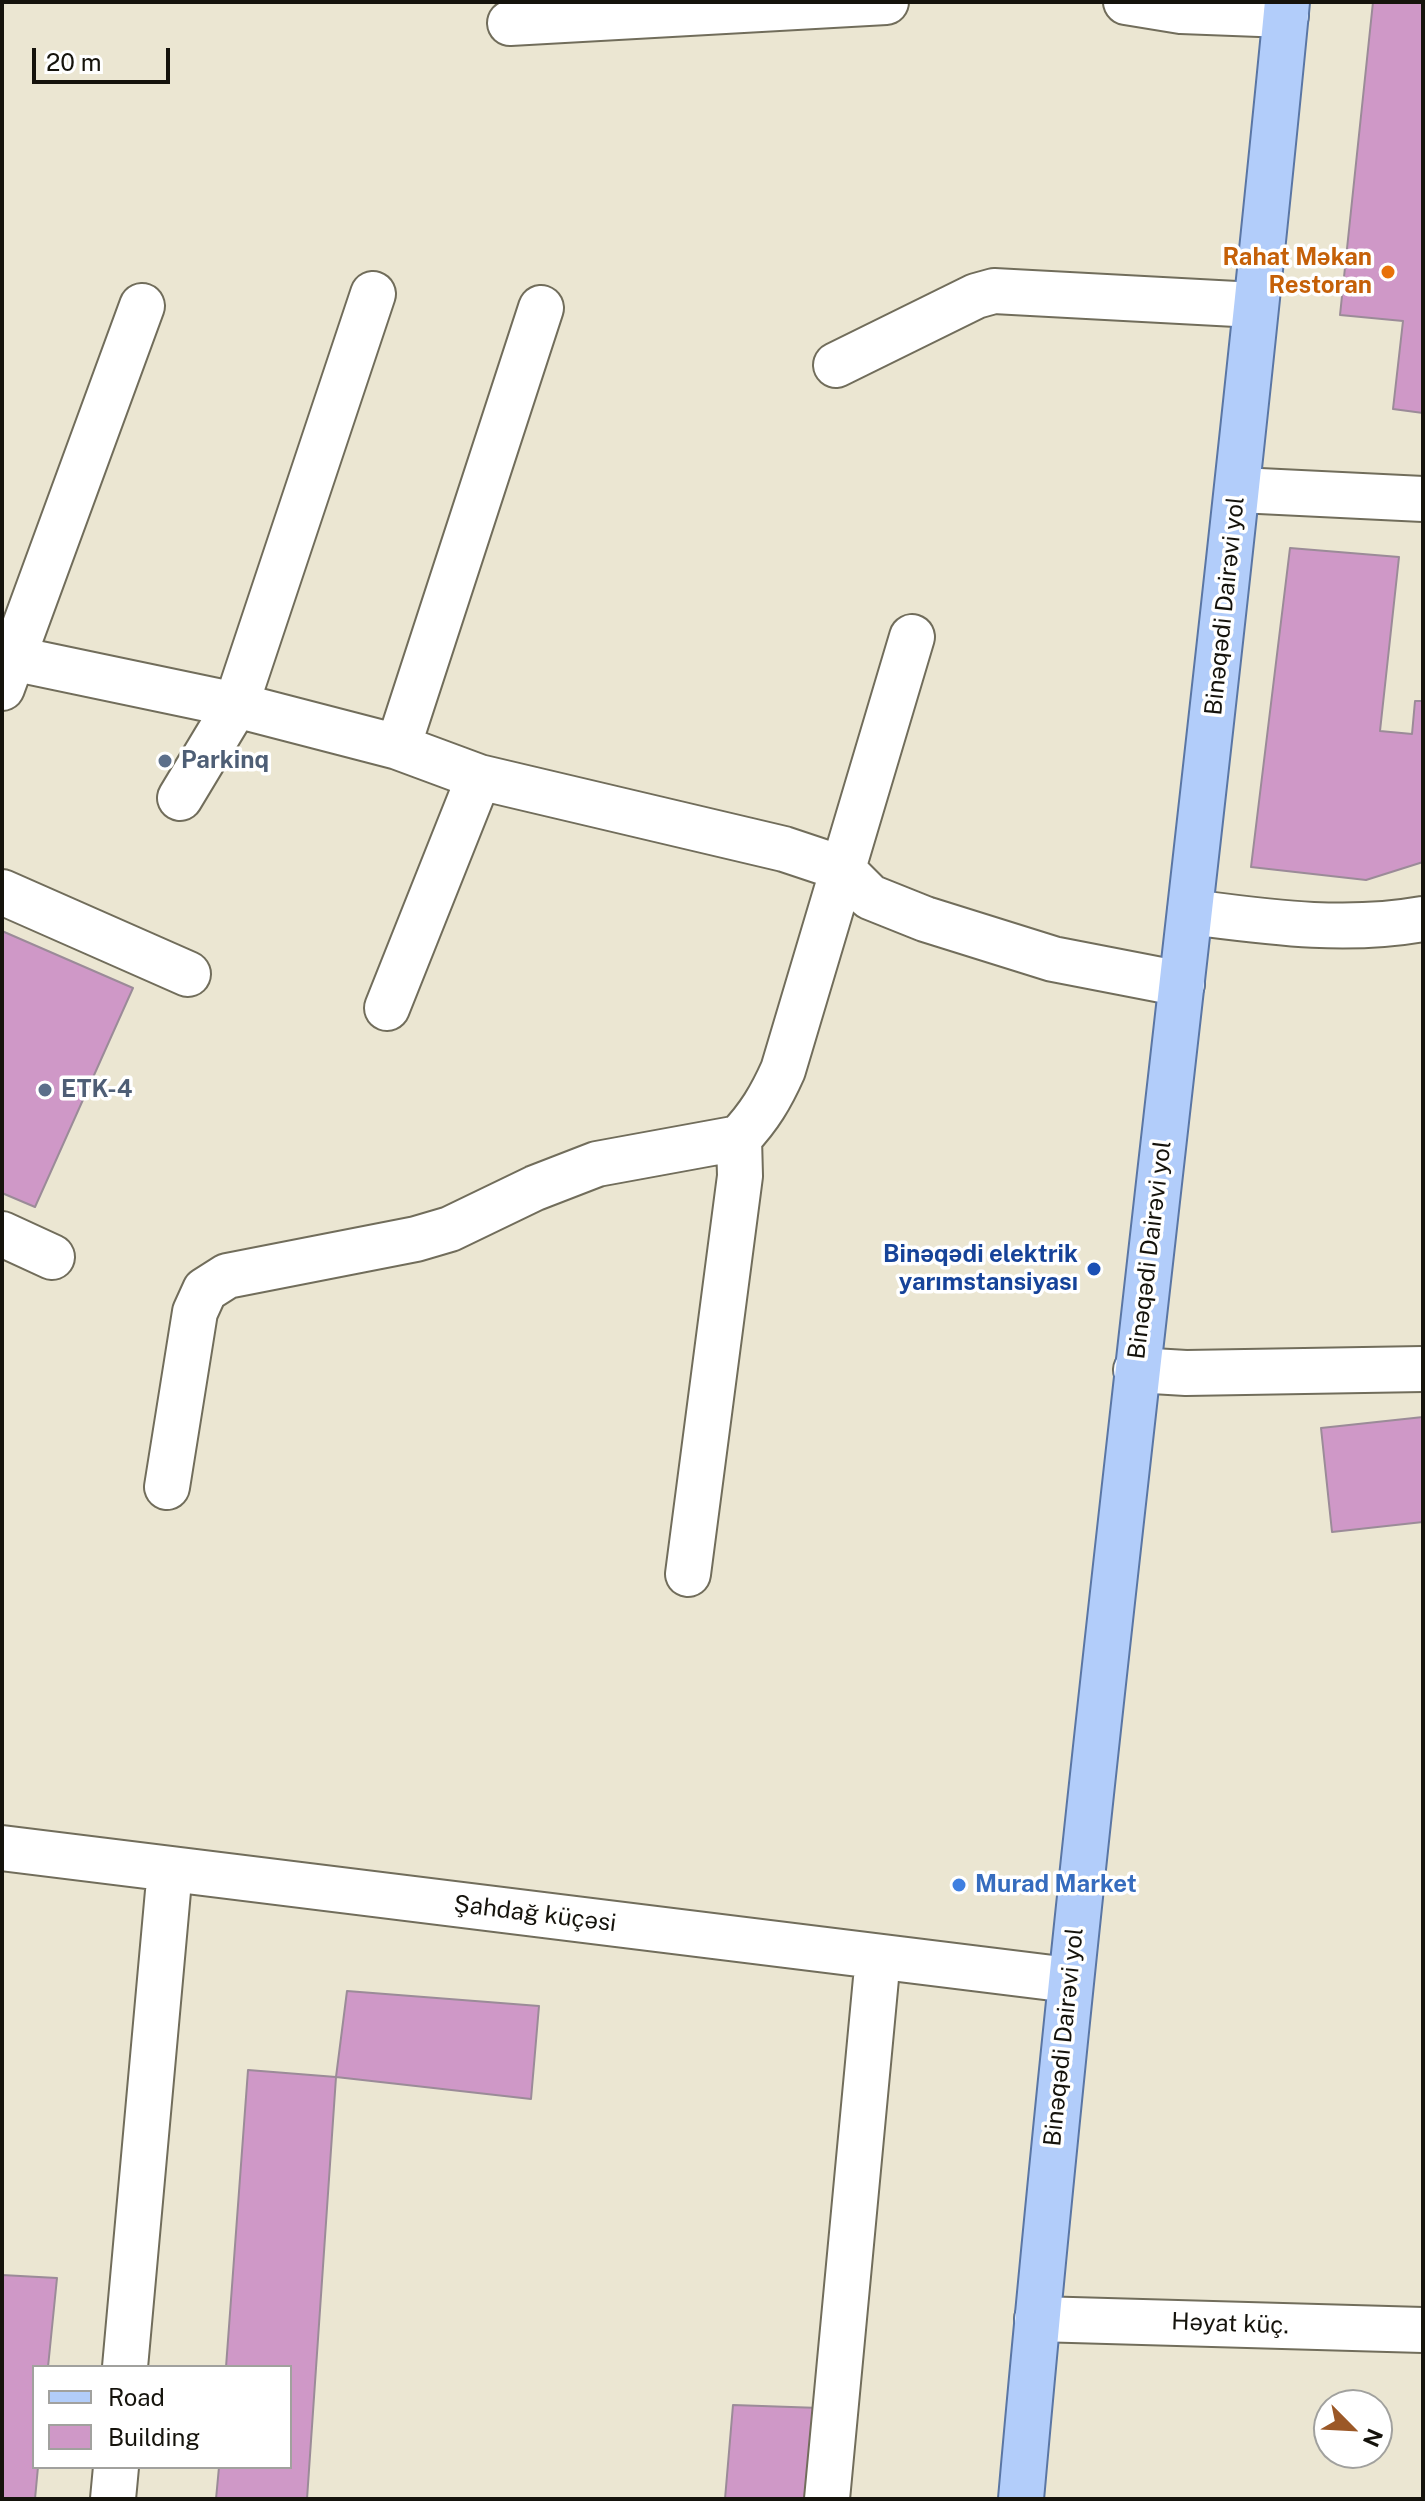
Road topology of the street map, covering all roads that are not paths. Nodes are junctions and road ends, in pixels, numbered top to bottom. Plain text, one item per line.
1 (886, 2) edge
2 (1126, 2) edge
3 (1286, 8) edge
4 (510, 23) dead end
5 (373, 294) dead end
6 (1255, 305) junction
7 (142, 306) dead end
8 (541, 308) dead end
9 (836, 365) dead end
10 (1239, 490) junction
11 (1423, 499) edge
12 (912, 637) dead end
13 (6, 668) edge
14 (236, 705) junction
15 (398, 747) junction
16 (479, 777) junction
17 (180, 798) dead end
18 (841, 868) junction
19 (2, 892) edge
20 (1190, 912) junction
21 (1423, 919) edge
22 (188, 974) dead end
23 (1182, 984) junction
24 (387, 1008) dead end
25 (739, 1138) junction
26 (2, 1234) edge
27 (52, 1257) dead end
28 (1423, 1369) edge
29 (1136, 1370) junction
30 (167, 1487) dead end
31 (688, 1574) dead end
32 (2, 1848) edge
33 (170, 1869) junction
34 (878, 1957) junction
35 (1069, 1980) junction
36 (1037, 2319) junction
37 (1423, 2330) edge
38 (125, 2365) edge
39 (116, 2469) edge
40 (113, 2499) edge
41 (827, 2499) edge
42 (1021, 2499) edge

1 - 4 street
2 - 3 street
3 - 6 main road, Binəqədi Dairəvi yol
5 - 14 street
6 - 9 street
6 - 10 main road, Binəqədi Dairəvi yol
7 - 13 street
8 - 15 street
10 - 11 street
10 - 20 main road, Binəqədi Dairəvi yol
12 - 18 street
13 - 14 street
14 - 15 street
14 - 17 street
15 - 16 street
16 - 18 street
16 - 24 street
18 - 23 street
18 - 25 street
19 - 22 street
20 - 21 street
20 - 23 main road, Binəqədi Dairəvi yol
23 - 29 main road, Binəqədi Dairəvi yol
25 - 30 street
25 - 31 street
26 - 27 street
28 - 29 street
29 - 35 main road, Binəqədi Dairəvi yol
32 - 33 street, Şahdağ küçəsi
33 - 34 street, Şahdağ küçəsi
33 - 38 street
34 - 35 street, Şahdağ küçəsi
34 - 41 street
35 - 36 main road, Binəqədi Dairəvi yol
36 - 37 street, Həyat küç.
36 - 42 main road, Binəqədi Dairəvi yol
39 - 40 street

